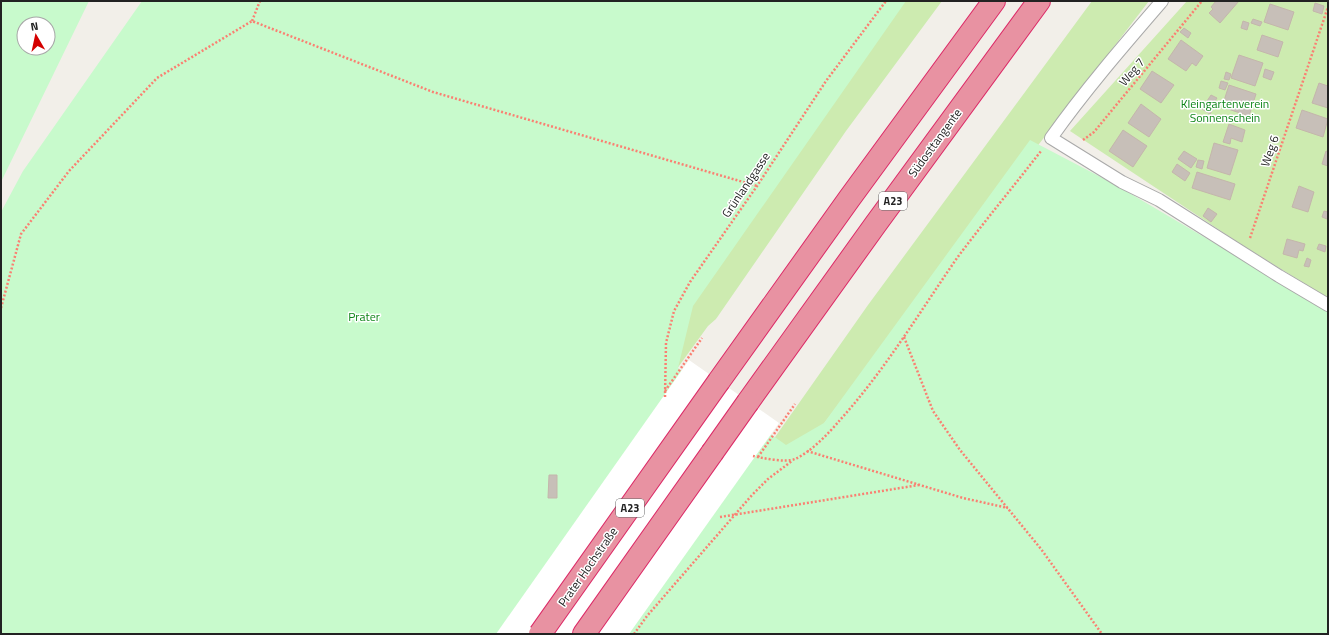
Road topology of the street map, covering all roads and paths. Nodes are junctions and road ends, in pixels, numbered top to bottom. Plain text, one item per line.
1 (260, 1) edge
2 (886, 1) edge
3 (994, 1) edge
4 (1039, 1) edge
5 (1162, 1) edge
6 (1202, 1) edge
7 (1328, 7) edge
8 (252, 21) junction
9 (1051, 138) junction
10 (1070, 150) junction
11 (757, 186) junction
12 (1244, 254) junction
13 (1328, 306) edge
14 (1, 308) edge
15 (904, 337) junction
16 (702, 338) dead end
17 (664, 391) junction
18 (664, 397) dead end
19 (796, 404) dead end
20 (807, 451) junction
21 (753, 456) dead end
22 (758, 457) junction
23 (794, 460) junction
24 (920, 485) junction
25 (1008, 509) junction
26 (735, 514) junction
27 (720, 517) dead end
28 (540, 634) edge
29 (584, 634) edge
30 (634, 634) edge
31 (1102, 634) edge

1 - 8 path
2 - 11 path, Grünlandgasse
3 - 28 highway, Prater Hochstraße / A23, bridge
4 - 29 highway, Südosttangente / A23, bridge
5 - 9 lane
6 - 10 path, Weg 7
7 - 12 path, Weg 6
8 - 11 path
8 - 14 path
9 - 10 lane
9 - 15 path
10 - 12 lane
11 - 17 path, Grünlandgasse
12 - 13 lane
15 - 20 path
15 - 25 path
16 - 17 path
17 - 18 path, Grünlandgasse
19 - 22 path
20 - 23 path
20 - 24 path
21 - 22 path
22 - 23 path
23 - 26 path
24 - 25 path
24 - 26 path
25 - 31 path
26 - 27 path
26 - 30 path

